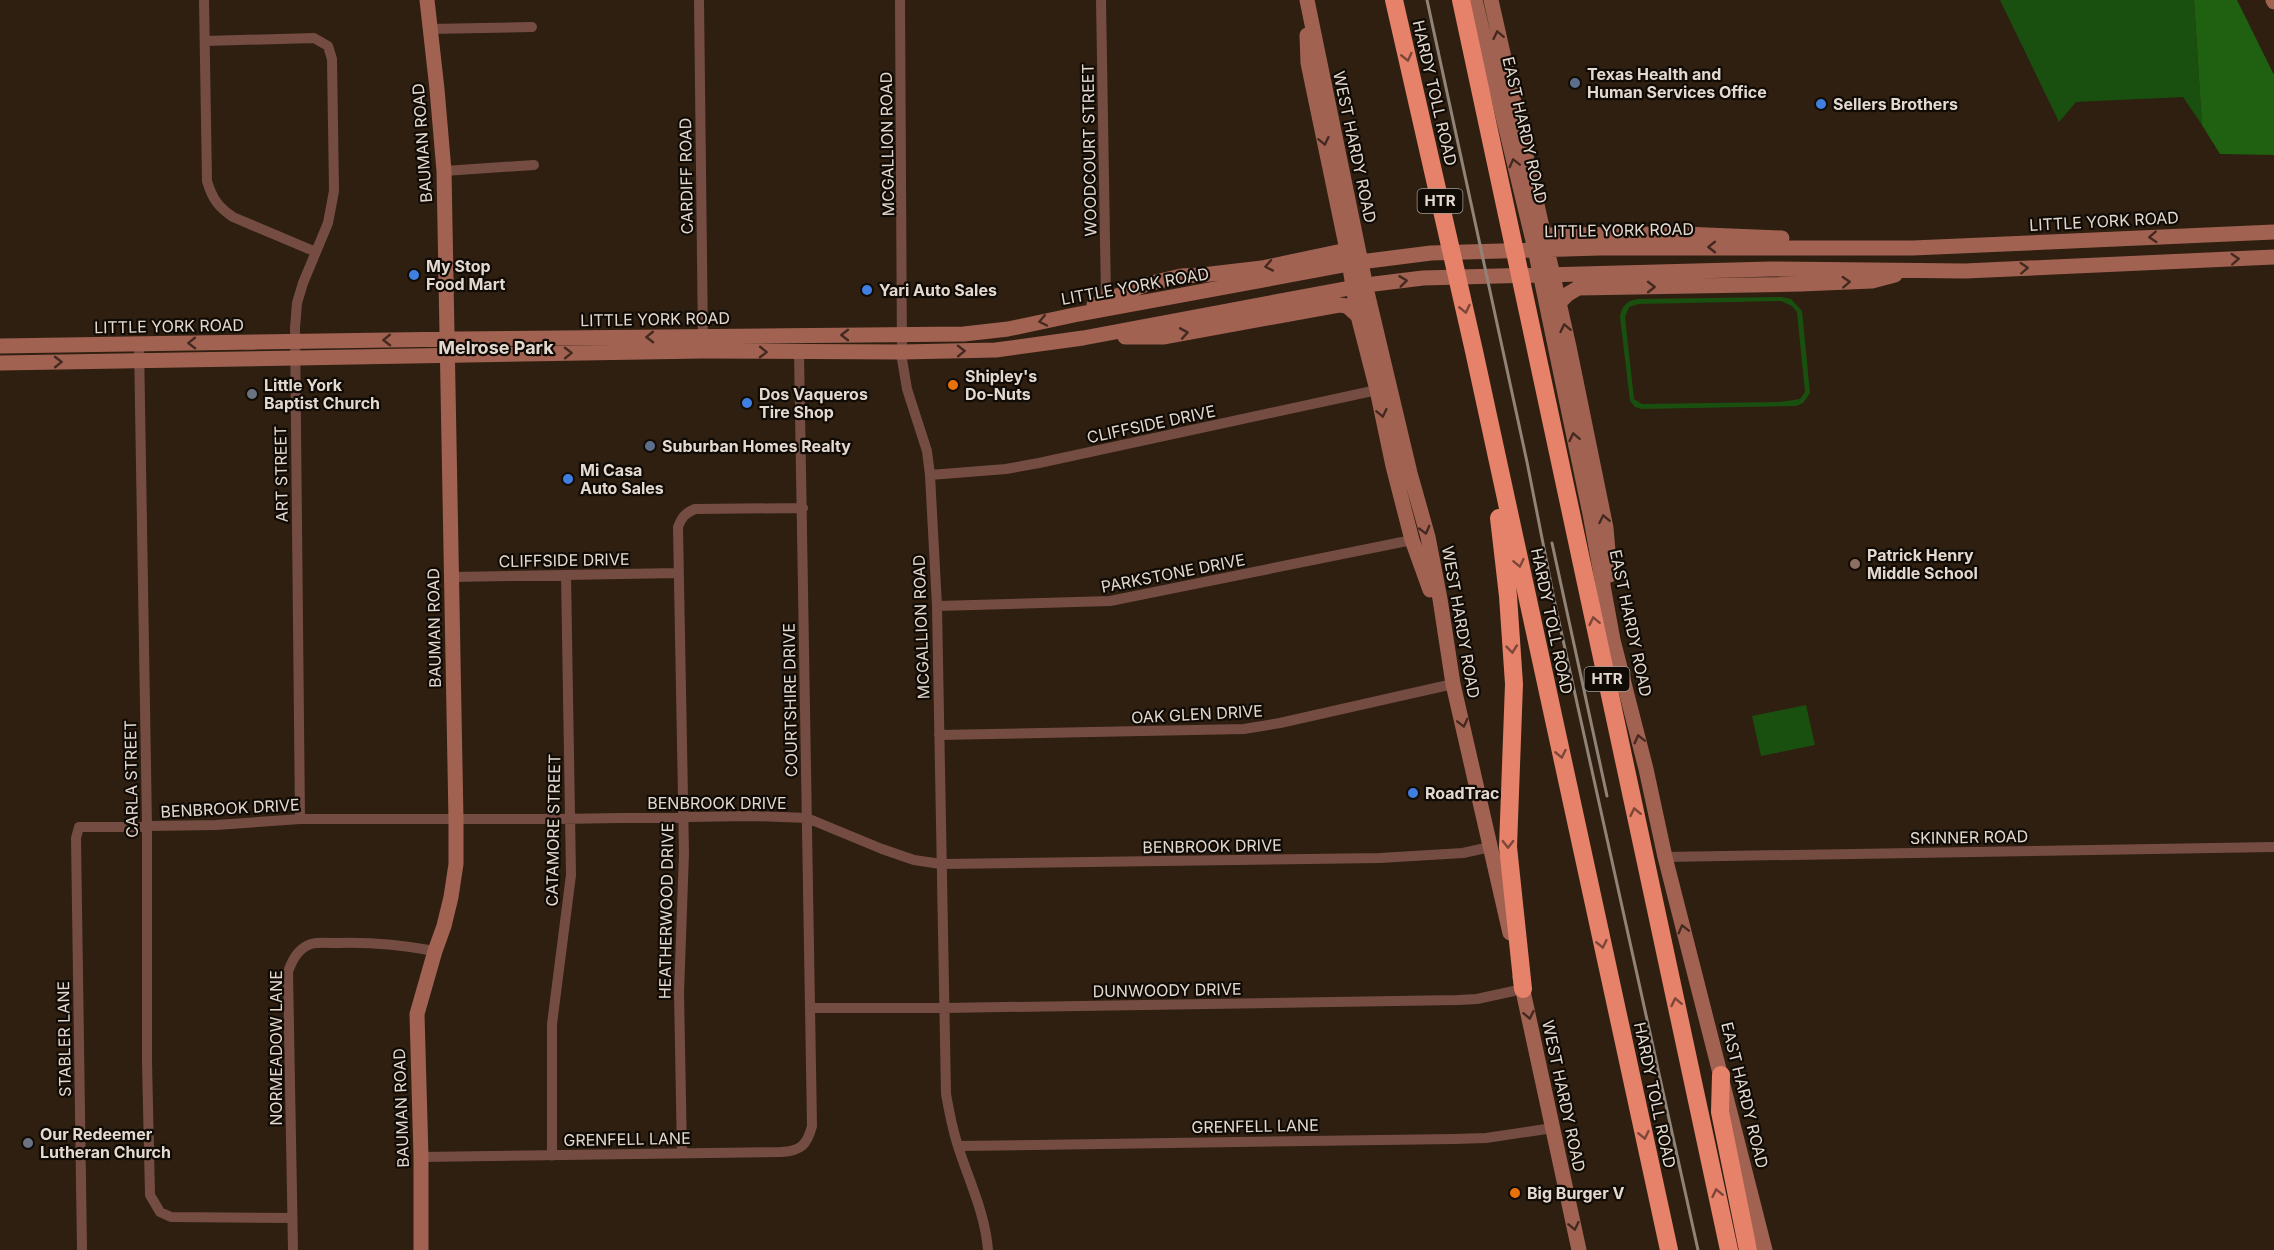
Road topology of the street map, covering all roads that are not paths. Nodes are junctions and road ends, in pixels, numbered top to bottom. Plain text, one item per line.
1 (204, 0) edge
2 (427, 0) edge
3 (699, 0) edge
4 (900, 0) edge
5 (1101, 0) edge
6 (1307, 0) edge
7 (1394, 0) edge
8 (1461, 0) edge
9 (1476, 0) edge
10 (1491, 0) edge
11 (532, 27) dead end
12 (429, 29) junction
13 (205, 41) junction
14 (534, 165) dead end
15 (444, 171) junction
16 (2274, 232) edge
17 (1584, 234) junction
18 (1545, 235) junction
19 (2195, 235) junction
20 (1941, 247) junction
21 (1913, 248) junction
22 (1535, 249) junction
23 (1347, 250) junction
24 (316, 252) junction
25 (2274, 257) edge
26 (1306, 258) junction
27 (2197, 261) junction
28 (1360, 262) junction
29 (1915, 270) junction
30 (1940, 270) junction
31 (1540, 275) junction
32 (1366, 285) junction
33 (1593, 288) junction
34 (1106, 299) junction
35 (1560, 302) junction
36 (1327, 307) junction
37 (1074, 315) junction
38 (1358, 316) junction
39 (903, 335) junction
40 (1083, 338) junction
41 (446, 339) junction
42 (295, 342) junction
43 (703, 343) junction
44 (139, 344) junction
45 (0, 346) edge
46 (799, 352) junction
47 (902, 352) junction
48 (446, 356) junction
49 (294, 358) junction
50 (139, 361) junction
51 (0, 363) edge
52 (1377, 390) junction
53 (1485, 403) junction
54 (930, 475) junction
55 (803, 508) junction
56 (1412, 540) junction
57 (678, 573) junction
58 (566, 575) junction
59 (451, 577) junction
60 (937, 606) junction
61 (1443, 624) junction
62 (1613, 640) junction
63 (1453, 684) junction
64 (939, 735) junction
65 (570, 818) junction
66 (683, 818) junction
67 (807, 818) junction
68 (300, 819) junction
69 (456, 820) junction
70 (79, 827) joint
71 (147, 827) junction
72 (1490, 847) junction
73 (2274, 847) edge
74 (1665, 857) junction
75 (941, 864) junction
76 (435, 951) junction
77 (1523, 989) junction
78 (810, 1008) junction
79 (944, 1008) junction
80 (1721, 1075) junction
81 (812, 1119) joint
82 (1553, 1128) junction
83 (958, 1146) junction
84 (682, 1153) junction
85 (552, 1156) junction
86 (421, 1157) junction
87 (292, 1218) junction
88 (82, 1250) edge
89 (293, 1250) edge
90 (421, 1250) edge
91 (988, 1250) edge
92 (1579, 1250) edge
93 (1669, 1250) edge
94 (1729, 1250) edge
95 (1748, 1250) edge
96 (1766, 1250) edge

1 - 13 street
2 - 12 main road, BAUMAN ROAD
3 - 43 street, CARDIFF ROAD
4 - 39 street, MCGALLION ROAD
5 - 34 street, WOODCOURT STREET
6 -> 23 main road
6 - 28 main road, WEST HARDY ROAD
7 -> 53 highway, HARDY TOLL ROAD / HTR
94 -> 8 highway, HTR
22 -> 9 main road, EAST HARDY ROAD
18 -> 10 main road
11 - 12 street
12 - 15 main road, BAUMAN ROAD
13 - 24 street
13 - 24 street, ART STREET
14 - 15 street
15 - 41 main road, BAUMAN ROAD
16 - 19 main road, LITTLE YORK ROAD
17 - 18 main road
17 - 21 main road
17 - 33 main road
18 - 35 main road
19 -> 20 main road, LITTLE YORK ROAD
19 - 27 main road
20 - 21 main road, LITTLE YORK ROAD
20 - 30 main road
21 -> 22 main road, LITTLE YORK ROAD
22 - 28 main road, LITTLE YORK ROAD
22 - 31 main road, EAST HARDY ROAD
23 - 26 main road
23 - 38 main road
24 - 42 street, ART STREET
27 -> 25 main road, LITTLE YORK ROAD
26 -> 34 main road
26 - 36 main road
30 -> 27 main road, LITTLE YORK ROAD
28 - 32 main road, WEST HARDY ROAD
28 - 37 main road, LITTLE YORK ROAD
29 - 30 main road, LITTLE YORK ROAD
29 - 31 main road, LITTLE YORK ROAD
33 -> 29 main road
32 -> 31 main road, LITTLE YORK ROAD
62 -> 31 main road, EAST HARDY ROAD
32 - 40 main road, LITTLE YORK ROAD
32 -> 61 main road, WEST HARDY ROAD
33 - 35 main road
34 - 37 main road
62 -> 35 main road
36 - 38 main road
40 -> 36 main road
37 -> 39 main road, LITTLE YORK ROAD
38 - 52 main road
39 -> 43 main road, LITTLE YORK ROAD
39 - 47 street, MCGALLION ROAD
47 -> 40 main road, LITTLE YORK ROAD
41 -> 42 main road, LITTLE YORK ROAD
43 -> 41 main road, LITTLE YORK ROAD
41 - 48 main road, BAUMAN ROAD
42 -> 44 main road, LITTLE YORK ROAD
42 - 49 street, ART STREET
43 -> 46 main road, LITTLE YORK ROAD
48 -> 43 main road, LITTLE YORK ROAD
44 - 45 main road, LITTLE YORK ROAD
44 - 50 street, CARLA STREET
46 - 47 main road, LITTLE YORK ROAD
46 - 55 street, COURTSHIRE DRIVE
47 - 54 street, MCGALLION ROAD
48 - 49 main road, LITTLE YORK ROAD
48 - 59 main road, BAUMAN ROAD
49 - 50 main road, LITTLE YORK ROAD
49 - 68 street, ART STREET
51 -> 50 main road, LITTLE YORK ROAD
50 - 71 street, CARLA STREET
52 - 54 street, CLIFFSIDE DRIVE
52 -> 56 main road
53 -> 77 highway
53 -> 93 highway, HARDY TOLL ROAD / HTR
54 - 60 street, MCGALLION ROAD
55 - 57 street, HEATHERWOOD DRIVE
55 - 67 street, COURTSHIRE DRIVE
56 - 60 street, PARKSTONE DRIVE
56 - 61 main road
57 - 58 street, CLIFFSIDE DRIVE
57 - 66 street, HEATHERWOOD DRIVE
58 - 59 street, CLIFFSIDE DRIVE
58 - 65 street, CATAMORE STREET
59 - 69 main road, BAUMAN ROAD
60 - 64 street, MCGALLION ROAD
61 - 63 main road, WEST HARDY ROAD
74 -> 62 main road, EAST HARDY ROAD
63 - 64 street, OAK GLEN DRIVE
63 -> 72 main road, WEST HARDY ROAD
64 - 75 street, MCGALLION ROAD
65 - 66 street, BENBROOK DRIVE
65 - 69 street, BENBROOK DRIVE
65 - 85 street, CATAMORE STREET
66 - 67 street, BENBROOK DRIVE
66 - 84 street, HEATHERWOOD DRIVE
67 - 75 street, BENBROOK DRIVE
67 - 78 street, COURTSHIRE DRIVE
68 - 69 street, BENBROOK DRIVE
68 - 71 street, BENBROOK DRIVE
69 - 76 main road, BAUMAN ROAD
70 - 71 street, BENBROOK DRIVE
70 - 88 street, STABLER LANE
71 - 87 street, CARLA STREET
72 - 75 street, BENBROOK DRIVE
72 - 77 main road, WEST HARDY ROAD
73 - 74 street, SKINNER ROAD
80 -> 74 main road, EAST HARDY ROAD
75 - 79 street, MCGALLION ROAD
76 - 86 main road, BAUMAN ROAD
76 - 87 street, NORMEADOW LANE
77 - 79 street, DUNWOODY DRIVE
77 -> 82 main road, WEST HARDY ROAD
78 - 79 street, DUNWOODY DRIVE
78 - 81 street, COURTSHIRE DRIVE
79 - 83 street, MCGALLION ROAD
80 - 95 highway
80 - 96 main road, EAST HARDY ROAD
81 - 84 street, GRENFELL LANE
82 - 83 street, GRENFELL LANE
82 -> 92 main road, WEST HARDY ROAD
83 - 91 street, MCGALLION ROAD
84 - 85 street, GRENFELL LANE
85 - 86 street, GRENFELL LANE
86 - 90 main road, BAUMAN ROAD
87 - 89 street, NORMEADOW LANE

